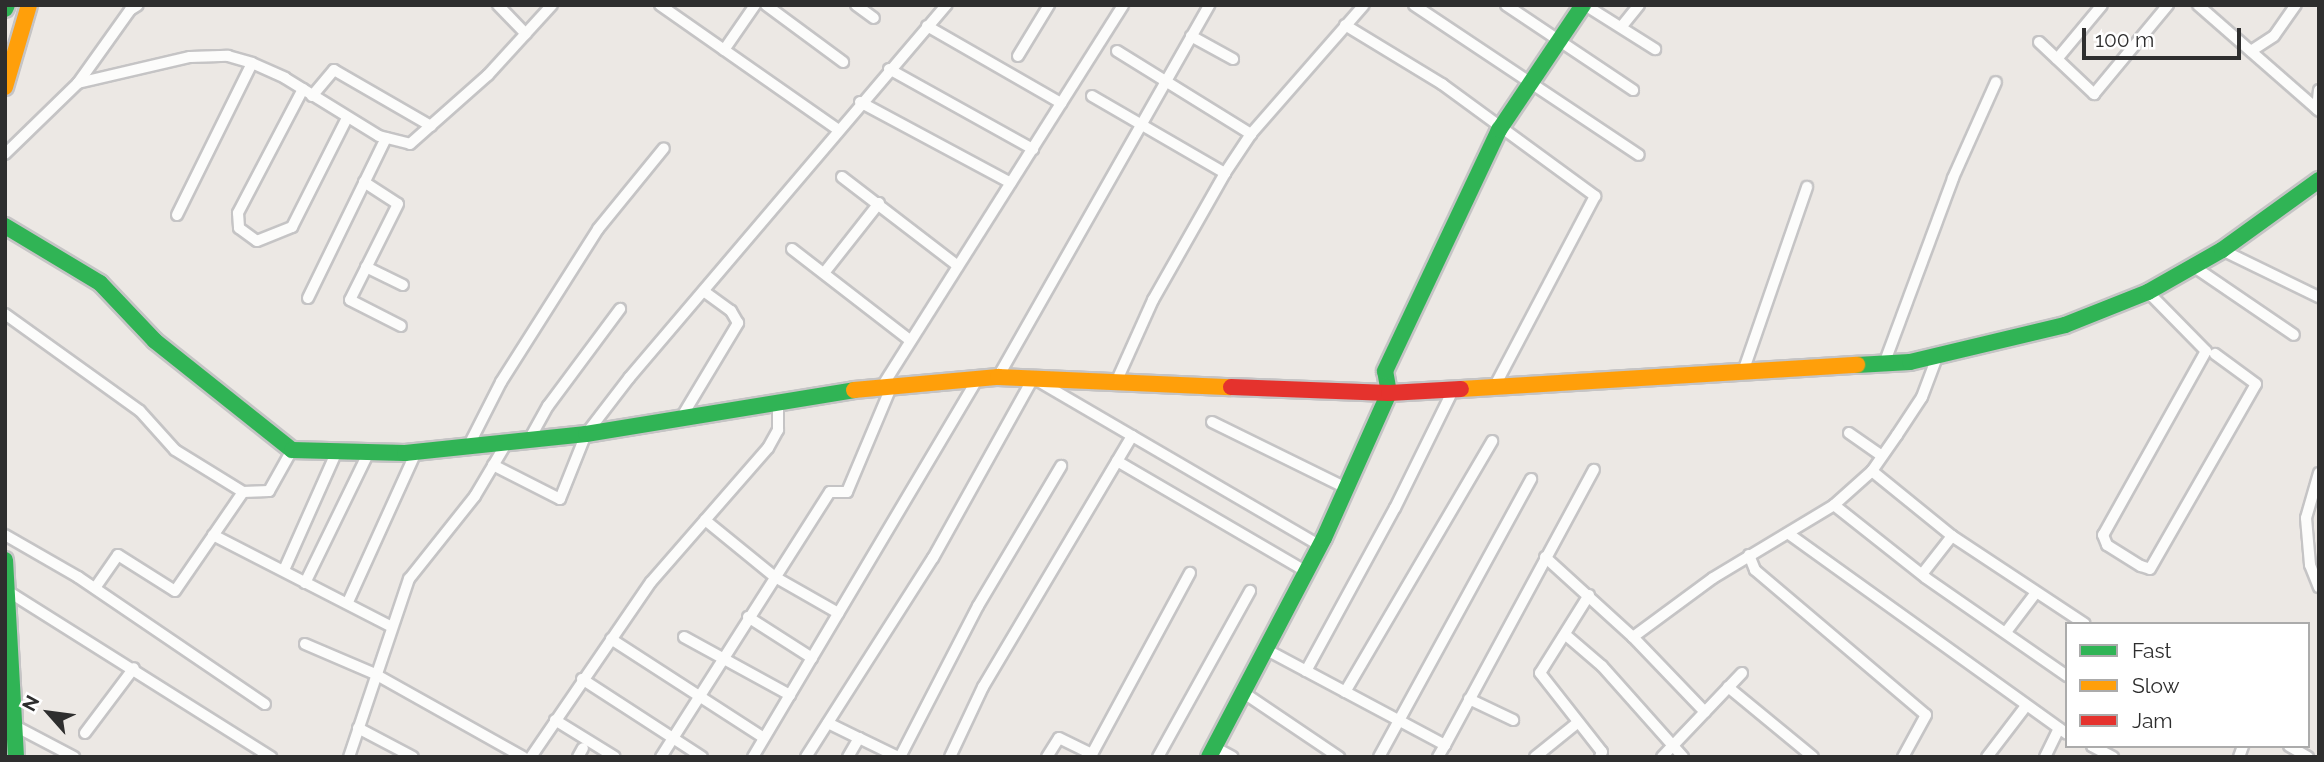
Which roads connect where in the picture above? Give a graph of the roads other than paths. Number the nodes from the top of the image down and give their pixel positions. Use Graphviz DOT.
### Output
graph roads {
  1 [pos="29,5"];
  2 [pos="138,5"];
  3 [pos="498,5"];
  4 [pos="552,5"];
  5 [pos="660,5"];
  6 [pos="755,5"];
  7 [pos="766,5"];
  8 [pos="856,5"];
  9 [pos="946,5"];
  10 [pos="1049,5"];
  11 [pos="1123,5"];
  12 [pos="1209,5"];
  13 [pos="1364,5"];
  14 [pos="1414,5"];
  15 [pos="1506,5"];
  16 [pos="1584,5"];
  17 [pos="1639,5"];
  18 [pos="2102,5"];
  19 [pos="2198,5"];
  20 [pos="2296,5"];
  21 [pos="2167,6"];
  22 [pos="874,18"];
  23 [pos="1345,25"];
  24 [pos="927,26"];
  25 [pos="1622,26"];
  26 [pos="526,34"];
  27 [pos="1191,36"];
  28 [pos="1559,40"];
  29 [pos="2039,42"];
  30 [pos="1655,49"];
  31 [pos="724,50"];
  32 [pos="1117,51"];
  33 [pos="2251,51"];
  34 [pos="1018,55"];
  35 [pos="1233,59"];
  36 [pos="2057,59"];
  37 [pos="843,62"];
  38 [pos="252,64"];
  39 [pos="889,69"];
  40 [pos="1167,80"];
  41 [pos="1531,82"];
  42 [pos="1996,82"];
  43 [pos="78,83"];
  44 [pos="5,87"];
  45 [pos="1633,90"];
  46 [pos="2319,90"];
  47 [pos="308,93"];
  48 [pos="1092,96"];
  49 [pos="860,102"];
  50 [pos="1061,103"];
  51 [pos="2318,110"];
  52 [pos="347,118"];
  53 [pos="431,126"];
  54 [pos="1141,126"];
  55 [pos="837,129"];
  56 [pos="1499,130"];
  57 [pos="1251,134"];
  58 [pos="386,138"];
  59 [pos="664,148"];
  60 [pos="1032,149"];
  61 [pos="5,154"];
  62 [pos="1639,155"];
  63 [pos="1225,173"];
  64 [pos="842,177"];
  65 [pos="2319,180"];
  66 [pos="364,182"];
  67 [pos="1011,183"];
  68 [pos="1807,187"];
  69 [pos="879,203"];
  70 [pos="177,215"];
  71 [pos="5,226"];
  72 [pos="792,248"];
  73 [pos="2222,250"];
  74 [pos="958,266"];
  75 [pos="2193,266"];
  76 [pos="366,267"];
  77 [pos="824,273"];
  78 [pos="402,285"];
  79 [pos="703,291"];
  80 [pos="2148,292"];
  81 [pos="2319,297"];
  82 [pos="308,298"];
  83 [pos="620,309"];
  84 [pos="5,314"];
  85 [pos="401,326"];
  86 [pos="2294,335"];
  87 [pos="911,341"];
  88 [pos="2215,354"];
  89 [pos="1937,357"];
  90 [pos="1884,364"];
  91 [pos="1743,372"];
  92 [pos="998,377"];
  93 [pos="1033,378"];
  94 [pos="976,379"];
  95 [pos="1117,380"];
  96 [pos="888,385"];
  97 [pos="1495,386"];
  98 [pos="1454,388"];
  99 [pos="1389,393"];
  100 [pos="778,402"];
  101 [pos="681,418"];
  102 [pos="1212,422"];
  103 [pos="1849,433"];
  104 [pos="586,434"];
  105 [pos="1132,436"];
  106 [pos="529,440"];
  107 [pos="1492,441"];
  108 [pos="507,442"];
  109 [pos="468,446"];
  110 [pos="292,450"];
  111 [pos="337,451"];
  112 [pos="369,452"];
  113 [pos="416,452"];
  114 [pos="1882,456"];
  115 [pos="1117,461"];
  116 [pos="493,466"];
  117 [pos="1061,466"];
  118 [pos="1594,470"];
  119 [pos="1872,471"];
  120 [pos="2319,473"];
  121 [pos="1531,479"];
  122 [pos="1346,488"];
  123 [pos="243,492"];
  124 [pos="2316,499"];
  125 [pos="1834,505"];
  126 [pos="705,520"];
  127 [pos="1789,534"];
  128 [pos="5,535"];
  129 [pos="213,535"];
  130 [pos="1952,536"];
  131 [pos="1320,546"];
  132 [pos="1749,555"];
  133 [pos="1545,557"];
  134 [pos="5,560"];
  135 [pos="284,570"];
  136 [pos="1307,572"];
  137 [pos="1190,573"];
  138 [pos="1923,573"];
  139 [pos="775,577"];
  140 [pos="305,583"];
  141 [pos="2319,587"];
  142 [pos="95,589"];
  143 [pos="1250,591"];
  144 [pos="9,592"];
  145 [pos="2035,594"];
  146 [pos="1589,595"];
  147 [pos="348,602"];
  148 [pos="838,613"];
  149 [pos="748,617"];
  150 [pos="2082,622"];
  151 [pos="392,627"];
  152 [pos="2006,632"];
  153 [pos="1567,636"];
  154 [pos="684,637"];
  155 [pos="1633,637"];
  156 [pos="611,639"];
  157 [pos="305,644"];
  158 [pos="1267,649"];
  159 [pos="722,657"];
  160 [pos="812,658"];
  161 [pos="134,668"];
  162 [pos="1306,671"];
  163 [pos="1742,673"];
  164 [pos="376,674"];
  165 [pos="2065,675"];
  166 [pos="582,679"];
  167 [pos="1728,687"];
  168 [pos="1345,692"];
  169 [pos="1244,693"];
  170 [pos="790,695"];
  171 [pos="697,698"];
  172 [pos="1469,699"];
  173 [pos="265,704"];
  174 [pos="2026,706"];
  175 [pos="1705,712"];
  176 [pos="1396,719"];
  177 [pos="555,720"];
  178 [pos="1513,720"];
  179 [pos="828,723"];
  180 [pos="1577,723"];
  181 [pos="15,726"];
  182 [pos="358,728"];
  183 [pos="2063,731"];
  184 [pos="85,733"];
  185 [pos="764,738"];
  186 [pos="859,738"];
  187 [pos="671,740"];
  188 [pos="1445,745"];
  189 [pos="1672,746"];
  190 [pos="2292,748"];
  191 [pos="1211,752"];
  192 [pos="954,755"];
  193 [pos="16,757"];
  194 [pos="74,757"];
  195 [pos="271,757"];
  196 [pos="349,757"];
  197 [pos="413,757"];
  198 [pos="523,757"];
  199 [pos="531,757"];
  200 [pos="615,757"];
  201 [pos="661,757"];
  202 [pos="702,757"];
  203 [pos="753,757"];
  204 [pos="806,757"];
  205 [pos="848,757"];
  206 [pos="899,757"];
  207 [pos="1047,757"];
  208 [pos="1158,757"];
  209 [pos="1233,757"];
  210 [pos="1339,757"];
  211 [pos="1379,757"];
  212 [pos="1438,757"];
  213 [pos="1535,757"];
  214 [pos="1600,757"];
  215 [pos="1662,757"];
  216 [pos="1683,757"];
  217 [pos="1813,757"];
  218 [pos="1903,757"];
  219 [pos="1987,757"];
  220 [pos="2045,757"];
  221 [pos="2308,757"];
  1 -- 44 [label="street"];
  2 -- 43 [label="street"];
  3 -- 26 [label="street"];
  4 -- 26 [label="street"];
  5 -- 31 [label="street"];
  6 -- 31 [label="street"];
  7 -- 37 [label="street"];
  8 -- 22 [label="street"];
  9 -- 24 [label="street"];
  10 -- 34 [label="street"];
  11 -- 50 [label="street"];
  12 -- 27 [label="street"];
  13 -- 23 [label="street"];
  14 -- 41 [label="street"];
  15 -- 28 [label="street"];
  16 -- 25 [label="street"];
  16 -- 28 [label="street"];
  17 -- 25 [label="street"];
  18 -- 36 [label="street"];
  19 -- 33 [label="street"];
  20 -- 33 [label="street"];
  21 -- 36 [label="street"];
  23 -- 56 [label="street"];
  23 -- 57 [label="street"];
  24 -- 39 [label="street"];
  24 -- 50 [label="street"];
  25 -- 30 [label="street"];
  26 -- 53 [label="street"];
  27 -- 35 [label="street"];
  27 -- 40 [label="street"];
  28 -- 41 [label="street"];
  28 -- 45 [label="street"];
  29 -- 36 [label="street"];
  31 -- 55 [label="street"];
  32 -- 40 [label="street"];
  33 -- 51 [label="street"];
  38 -- 43 [label="street"];
  38 -- 47 [label="street"];
  38 -- 70 [label="street"];
  39 -- 49 [label="street"];
  39 -- 60 [label="street"];
  40 -- 54 [label="street"];
  40 -- 57 [label="street"];
  41 -- 56 [label="street"];
  41 -- 62 [label="street"];
  42 -- 90 [label="street"];
  43 -- 61 [label="street"];
  46 -- 51 [label="street"];
  47 -- 52 [label="street"];
  47 -- 52 [label="street"];
  47 -- 53 [label="street"];
  48 -- 54 [label="street"];
  49 -- 55 [label="street"];
  49 -- 67 [label="street"];
  50 -- 60 [label="street"];
  52 -- 58 [label="street"];
  53 -- 58 [label="street"];
  54 -- 63 [label="street"];
  54 -- 92 [label="street"];
  55 -- 79 [label="street"];
  56 -- 97 [label="street"];
  56 -- 99 [label="street"];
  57 -- 63 [label="street"];
  58 -- 66 [label="street"];
  59 -- 109 [label="street"];
  60 -- 67 [label="street"];
  63 -- 95 [label="street"];
  64 -- 69 [label="street"];
  65 -- 73 [label="street"];
  66 -- 76 [label="street"];
  66 -- 82 [label="street"];
  67 -- 74 [label="street"];
  68 -- 91 [label="street"];
  69 -- 74 [label="street"];
  69 -- 77 [label="street"];
  71 -- 110 [label="street"];
  72 -- 77 [label="street"];
  73 -- 75 [label="street"];
  73 -- 81 [label="street"];
  74 -- 87 [label="street"];
  75 -- 80 [label="street"];
  75 -- 86 [label="street"];
  76 -- 78 [label="street"];
  76 -- 85 [label="street"];
  77 -- 87 [label="street"];
  79 -- 101 [label="street"];
  79 -- 104 [label="street"];
  80 -- 88 [label="street"];
  80 -- 89 [label="street"];
  83 -- 106 [label="street"];
  84 -- 123 [label="street"];
  87 -- 96 [label="street"];
  89 -- 90 [label="street"];
  89 -- 114 [label="street"];
  90 -- 91 [label="street"];
  91 -- 97 [label="street"];
  92 -- 93 [label="street"];
  92 -- 94 [label="street"];
  93 -- 95 [label="street"];
  93 -- 105 [label="street"];
  93 -- 179 [label="street"];
  94 -- 96 [label="street"];
  94 -- 148 [label="street"];
  95 -- 99 [label="street"];
  96 -- 100 [label="street"];
  96 -- 139 [label="street"];
  97 -- 98 [label="street"];
  98 -- 99 [label="street"];
  98 -- 162 [label="street"];
  99 -- 122 [label="street"];
  100 -- 101 [label="street"];
  100 -- 126 [label="street"];
  101 -- 104 [label="street"];
  102 -- 122 [label="street"];
  103 -- 114 [label="street"];
  104 -- 106 [label="street"];
  104 -- 116 [label="street"];
  105 -- 115 [label="street"];
  105 -- 131 [label="street"];
  106 -- 108 [label="street"];
  107 -- 168 [label="street"];
  108 -- 109 [label="street"];
  108 -- 116 [label="street"];
  109 -- 113 [label="street"];
  110 -- 111 [label="street"];
  110 -- 123 [label="street"];
  111 -- 112 [label="street"];
  111 -- 135 [label="street"];
  112 -- 113 [label="street"];
  112 -- 140 [label="street"];
  113 -- 147 [label="street"];
  114 -- 119 [label="street"];
  115 -- 136 [label="street"];
  115 -- 192 [label="street"];
  116 -- 151 [label="street"];
  117 -- 206 [label="street"];
  118 -- 133 [label="street"];
  119 -- 125 [label="street"];
  119 -- 130 [label="street"];
  120 -- 124 [label="street"];
  121 -- 176 [label="street"];
  122 -- 131 [label="street"];
  123 -- 129 [label="street"];
  124 -- 141 [label="street"];
  125 -- 127 [label="street"];
  125 -- 138 [label="street"];
  126 -- 139 [label="street"];
  126 -- 156 [label="street"];
  127 -- 132 [label="street"];
  127 -- 174 [label="street"];
  128 -- 142 [label="street"];
  129 -- 135 [label="street"];
  129 -- 142 [label="street"];
  130 -- 138 [label="street"];
  130 -- 145 [label="street"];
  131 -- 136 [label="street"];
  132 -- 155 [label="street"];
  132 -- 218 [label="street"];
  133 -- 146 [label="street"];
  133 -- 172 [label="street"];
  134 -- 144 [label="street"];
  135 -- 140 [label="street"];
  136 -- 158 [label="street"];
  137 -- 207 [label="street"];
  138 -- 152 [label="street"];
  139 -- 148 [label="street"];
  139 -- 149 [label="street"];
  140 -- 147 [label="street"];
  142 -- 173 [label="street"];
  143 -- 208 [label="street"];
  144 -- 161 [label="street"];
  144 -- 181 [label="street"];
  145 -- 150 [label="street"];
  145 -- 152 [label="street"];
  146 -- 153 [label="street"];
  146 -- 155 [label="street"];
  147 -- 151 [label="street"];
  148 -- 160 [label="street"];
  149 -- 159 [label="street"];
  149 -- 160 [label="street"];
  151 -- 164 [label="street"];
  152 -- 165 [label="street"];
  153 -- 180 [label="street"];
  153 -- 189 [label="street"];
  154 -- 159 [label="street"];
  155 -- 175 [label="street"];
  156 -- 166 [label="street"];
  156 -- 171 [label="street"];
  157 -- 164 [label="street"];
  158 -- 162 [label="street"];
  158 -- 169 [label="street"];
  159 -- 170 [label="street"];
  159 -- 171 [label="street"];
  160 -- 170 [label="street"];
  161 -- 184 [label="street"];
  161 -- 195 [label="street"];
  162 -- 168 [label="street"];
  163 -- 167 [label="street"];
  164 -- 182 [label="street"];
  164 -- 198 [label="street"];
  166 -- 177 [label="street"];
  166 -- 187 [label="street"];
  167 -- 175 [label="street"];
  167 -- 217 [label="street"];
  168 -- 176 [label="street"];
  169 -- 191 [label="street"];
  169 -- 210 [label="street"];
  170 -- 185 [label="street"];
  171 -- 185 [label="street"];
  171 -- 187 [label="street"];
  172 -- 178 [label="street"];
  172 -- 188 [label="street"];
  174 -- 183 [label="street"];
  174 -- 219 [label="street"];
  175 -- 189 [label="street"];
  176 -- 188 [label="street"];
  176 -- 211 [label="street"];
  177 -- 199 [label="street"];
  177 -- 200 [label="street"];
  179 -- 186 [label="street"];
  179 -- 204 [label="street"];
  180 -- 213 [label="street"];
  180 -- 214 [label="street"];
  181 -- 193 [label="street"];
  181 -- 194 [label="street"];
  182 -- 196 [label="street"];
  182 -- 197 [label="street"];
  183 -- 220 [label="street"];
  185 -- 203 [label="street"];
  186 -- 205 [label="street"];
  186 -- 206 [label="street"];
  187 -- 201 [label="street"];
  187 -- 202 [label="street"];
  188 -- 212 [label="street"];
  189 -- 215 [label="street"];
  189 -- 216 [label="street"];
  190 -- 221 [label="street"];
  191 -- 209 [label="street"];
}
